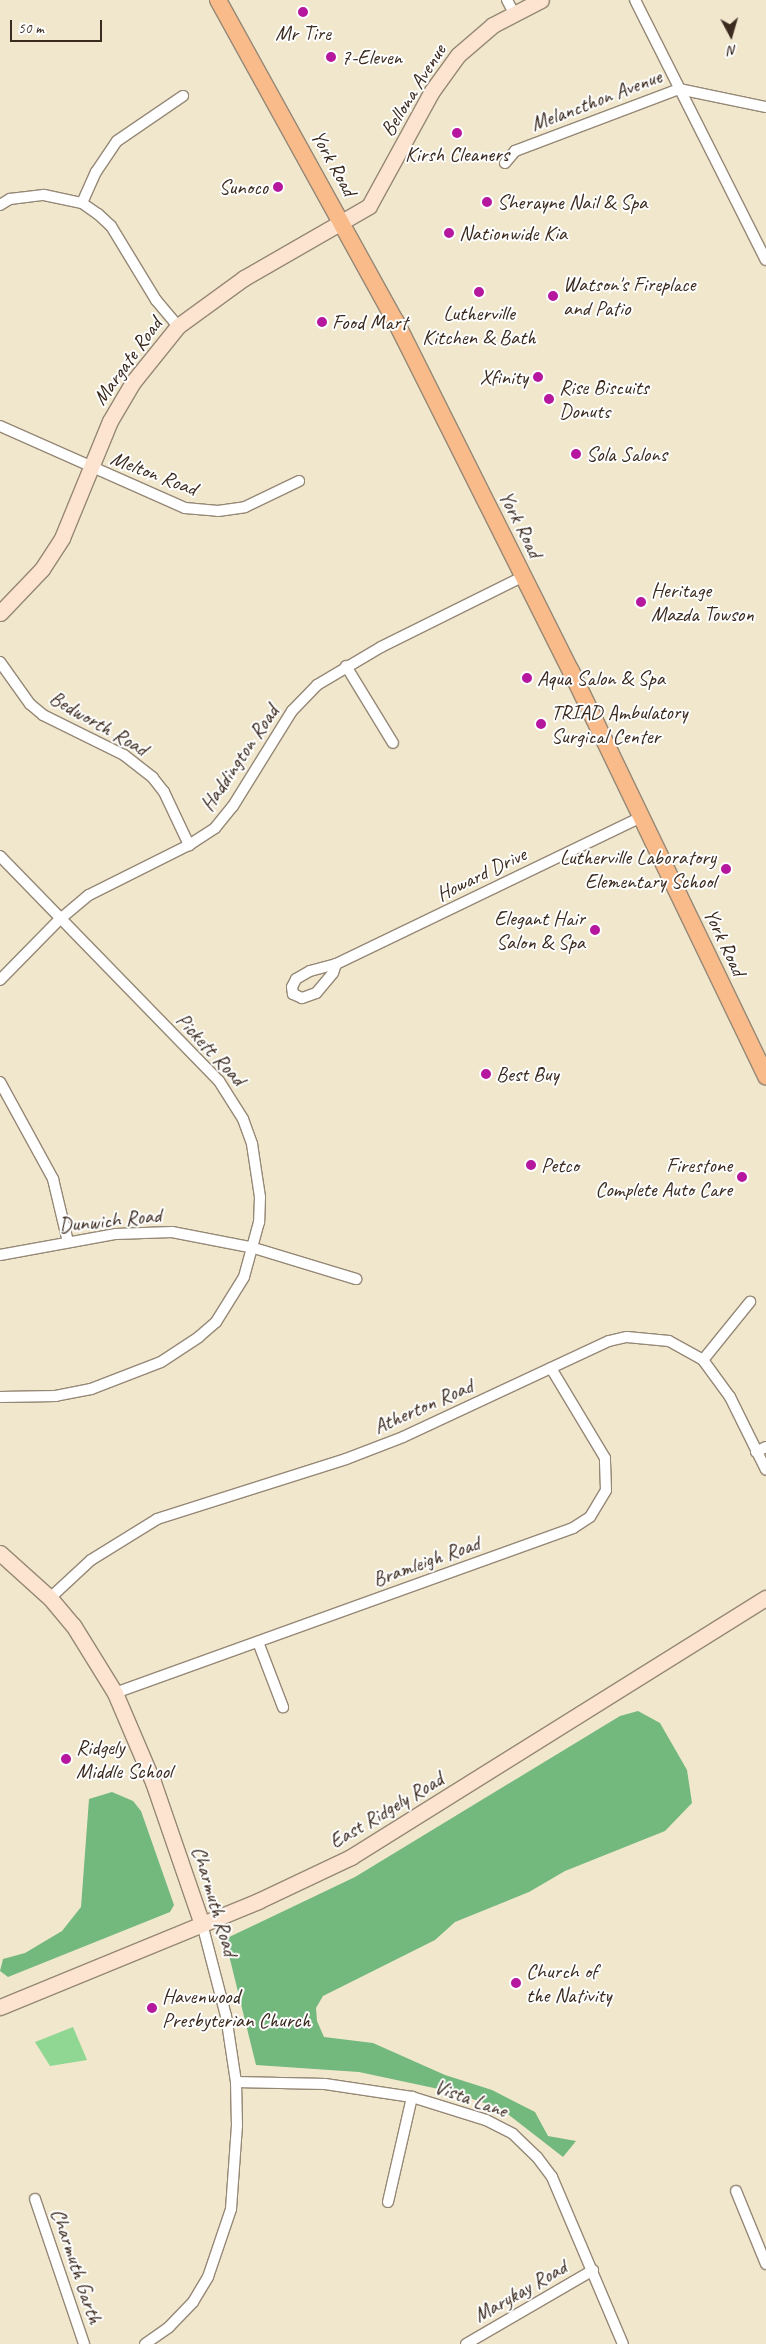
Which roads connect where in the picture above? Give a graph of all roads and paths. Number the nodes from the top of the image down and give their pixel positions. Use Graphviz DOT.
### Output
graph roads {
  1 [pos="218,0"];
  2 [pos="541,0"];
  3 [pos="635,0"];
  4 [pos="511,6"];
  5 [pos="679,89"];
  6 [pos="183,96"];
  7 [pos="766,107"];
  8 [pos="505,163"];
  9 [pos="82,203"];
  10 [pos="0,204"];
  11 [pos="342,222"];
  12 [pos="766,260"];
  13 [pos="178,326"];
  14 [pos="0,426"];
  15 [pos="91,468"];
  16 [pos="299,481"];
  17 [pos="524,576"];
  18 [pos="0,613"];
  19 [pos="0,662"];
  20 [pos="346,666"];
  21 [pos="393,743"];
  22 [pos="642,817"];
  23 [pos="189,845"];
  24 [pos="0,856"];
  25 [pos="59,920"];
  26 [pos="336,964"];
  27 [pos="0,980"];
  28 [pos="766,1077"];
  29 [pos="0,1082"];
  30 [pos="68,1242"];
  31 [pos="254,1248"];
  32 [pos="0,1255"];
  33 [pos="356,1279"];
  34 [pos="750,1302"];
  35 [pos="703,1360"];
  36 [pos="551,1368"];
  37 [pos="0,1397"];
  38 [pos="761,1449"];
  39 [pos="766,1470"];
  40 [pos="0,1553"];
  41 [pos="50,1598"];
  42 [pos="766,1598"];
  43 [pos="258,1642"];
  44 [pos="114,1694"];
  45 [pos="282,1708"];
  46 [pos="202,1924"];
  47 [pos="0,2007"];
  48 [pos="236,2082"];
  49 [pos="412,2097"];
  50 [pos="736,2191"];
  51 [pos="35,2199"];
  52 [pos="388,2202"];
  53 [pos="766,2264"];
  54 [pos="593,2270"];
  55 [pos="84,2344"];
  56 [pos="145,2344"];
  57 [pos="466,2344"];
  58 [pos="623,2344"];
  1 -- 11 [label="main road, York Road"];
  2 -- 4 [label="street, Bellona Avenue"];
  3 -- 5 [label="street"];
  4 -- 11 [label="street, Bellona Avenue"];
  5 -- 7 [label="street, Melancthon Avenue"];
  5 -- 8 [label="street, Melancthon Avenue"];
  5 -- 12 [label="street"];
  6 -- 9 [label="street"];
  9 -- 10 [label="street"];
  9 -- 13 [label="street"];
  11 -- 13 [label="street, Margate Road"];
  11 -- 17 [label="main road, York Road"];
  13 -- 15 [label="street, Margate Road"];
  14 -- 15 [label="street, Melton Road"];
  15 -- 16 [label="street, Melton Road"];
  15 -- 18 [label="street, Margate Road"];
  17 -- 20 [label="street, Haddington Road"];
  17 -- 22 [label="main road, York Road"];
  19 -- 23 [label="street, Bedworth Road"];
  20 -- 21 [label="street"];
  20 -- 23 [label="street, Haddington Road"];
  22 -- 26 [label="street, Howard Drive"];
  22 -- 28 [label="main road, York Road"];
  23 -- 25 [label="street, Haddington Road"];
  24 -- 25 [label="street, Pickett Road"];
  25 -- 27 [label="street, Haddington Road"];
  25 -- 31 [label="street, Pickett Road"];
  29 -- 30 [label="street"];
  30 -- 31 [label="street, Dunwich Road"];
  30 -- 32 [label="street, Dunwich Road"];
  31 -- 33 [label="street, Dunwich Road"];
  31 -- 37 [label="street, Pickett Road"];
  34 -- 35 [label="street"];
  35 -- 36 [label="street, Atherton Road"];
  35 -- 38 [label="street, Atherton Road"];
  36 -- 41 [label="street, Atherton Road"];
  36 -- 43 [label="street, Bramleigh Road"];
  38 -- 39 [label="street, Atherton Road"];
  40 -- 41 [label="street, Charmuth Road"];
  41 -- 44 [label="street, Charmuth Road"];
  42 -- 46 [label="street, East Ridgely Road"];
  43 -- 44 [label="street, Bramleigh Road"];
  43 -- 45 [label="street"];
  44 -- 46 [label="street, Charmuth Road"];
  46 -- 47 [label="street, East Ridgely Road"];
  46 -- 48 [label="street, Charmuth Road"];
  48 -- 49 [label="street, Vista Lane"];
  48 -- 56 [label="street, Charmuth Road"];
  49 -- 52 [label="street"];
  49 -- 54 [label="street, Vista Lane"];
  50 -- 53 [label="street"];
  51 -- 55 [label="street, Charmuth Garth"];
  54 -- 57 [label="street, Marykay Road"];
  54 -- 58 [label="street, Vista Lane"];
}
